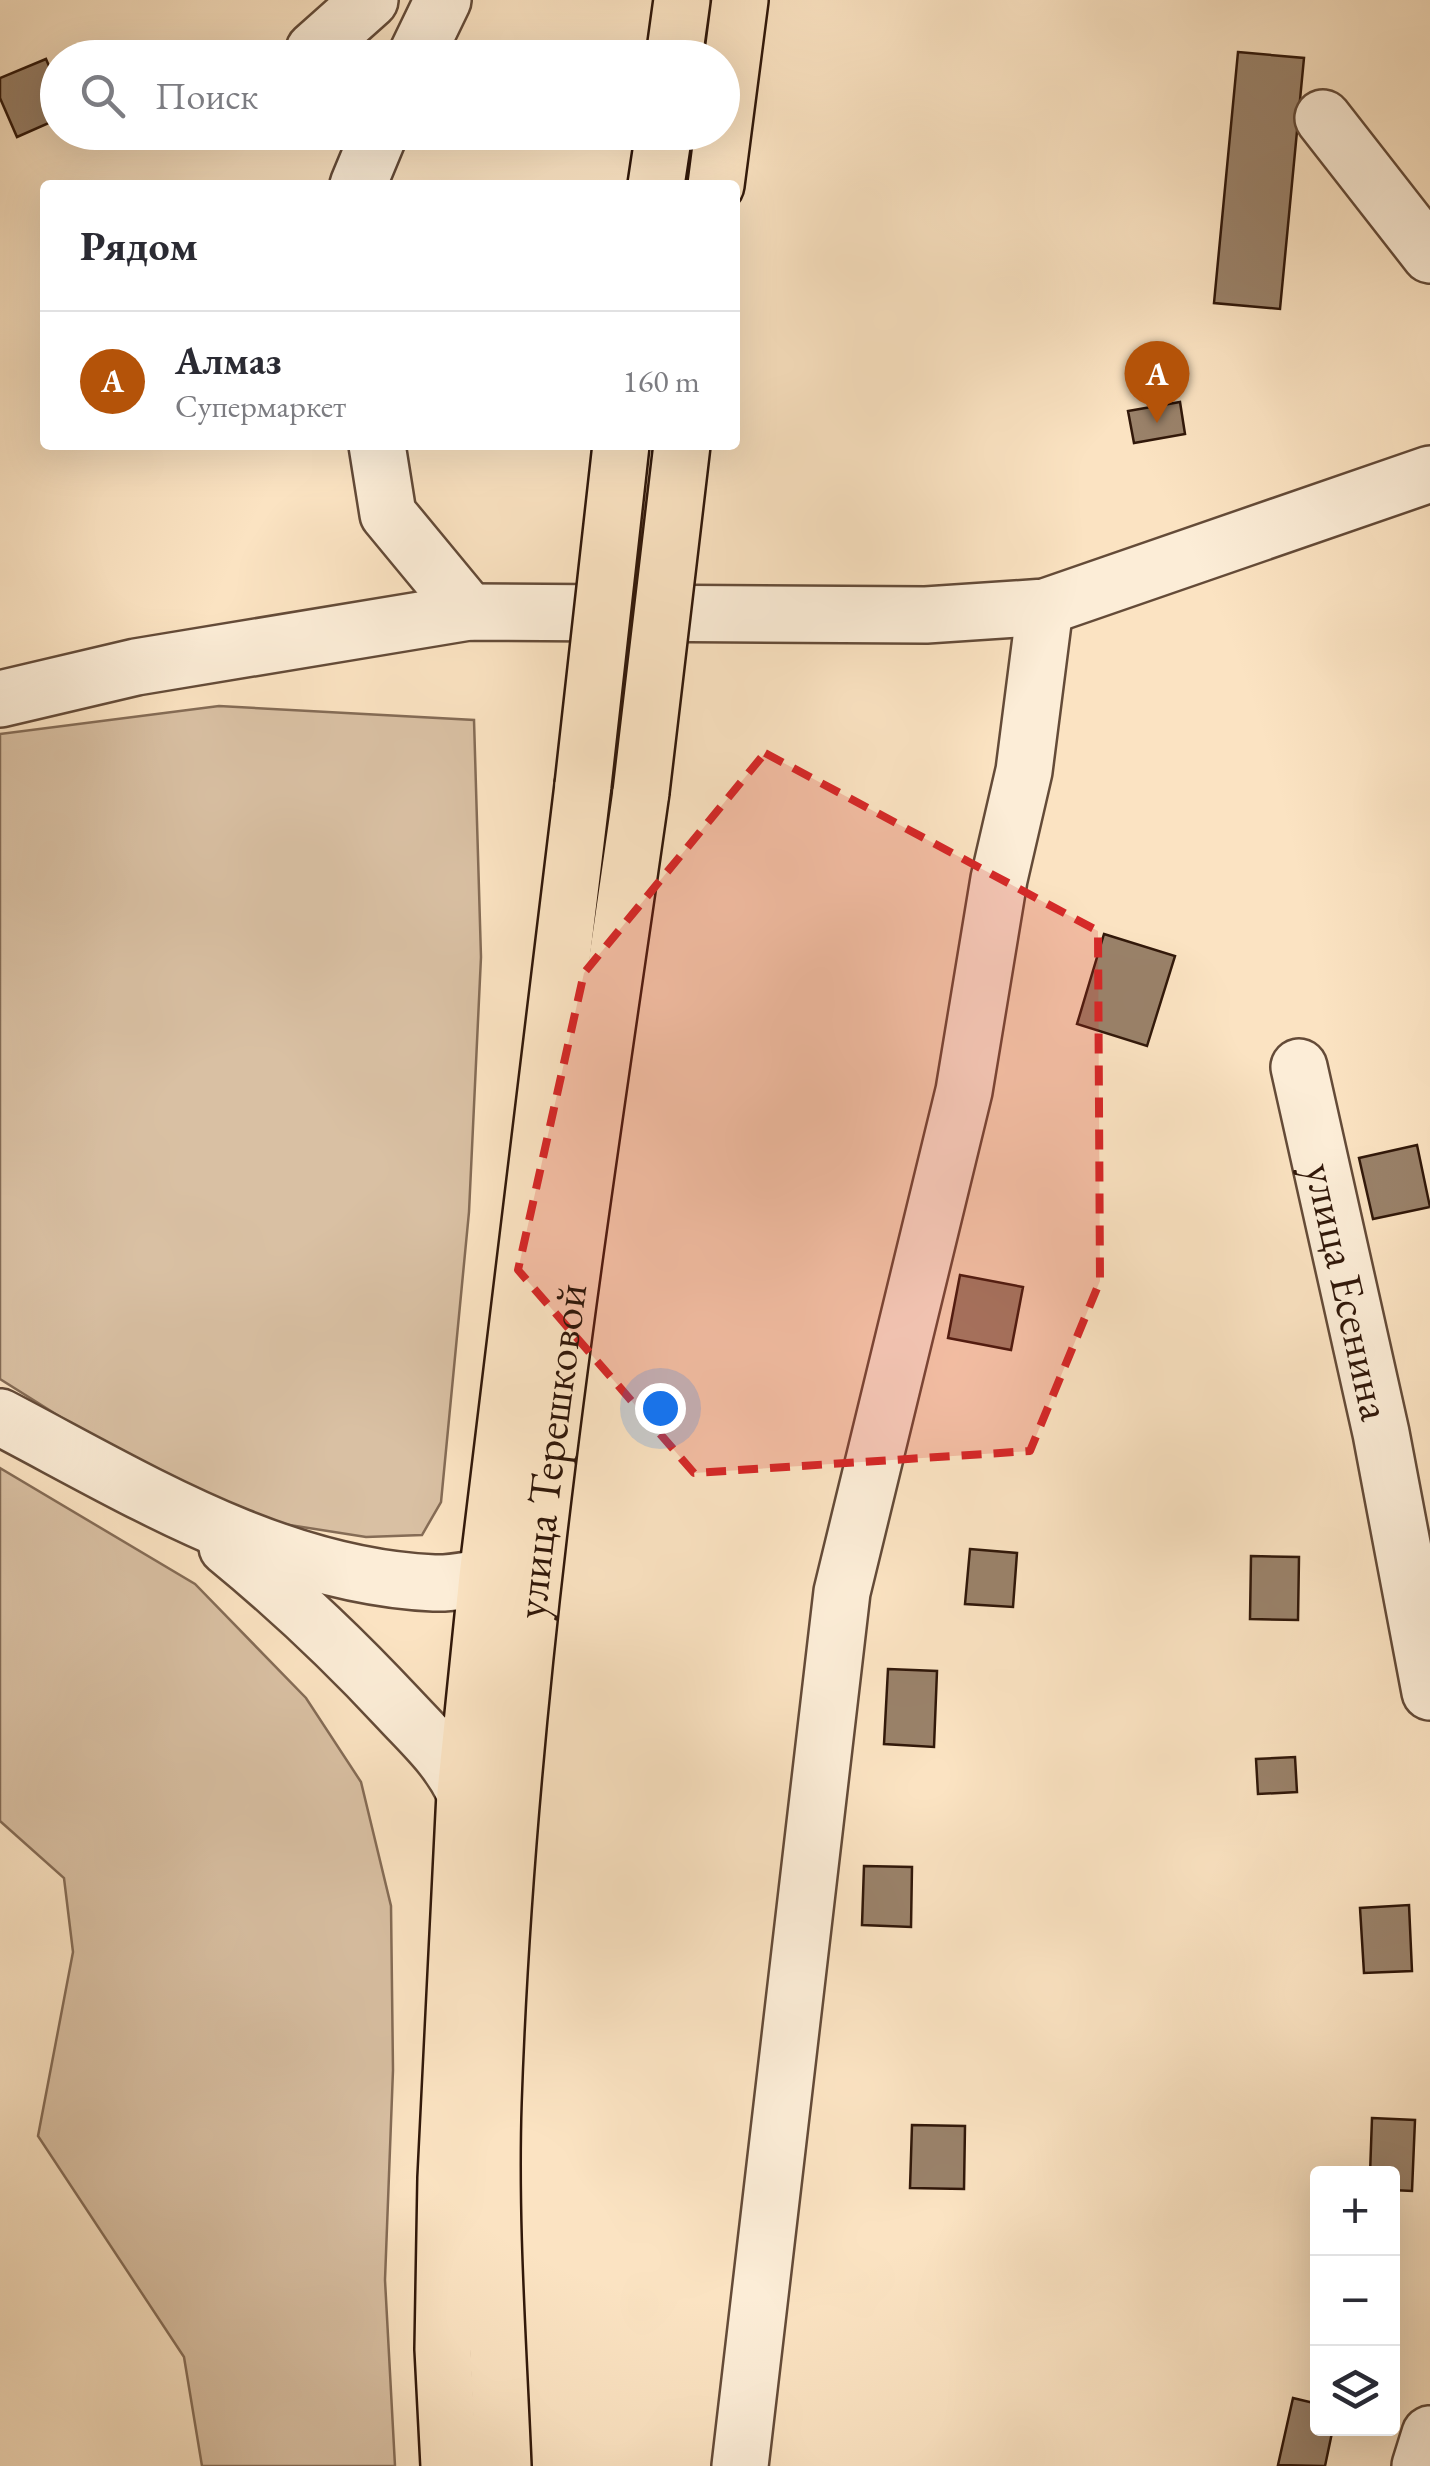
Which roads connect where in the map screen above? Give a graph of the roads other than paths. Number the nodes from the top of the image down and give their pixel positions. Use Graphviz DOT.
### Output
graph roads {
  1 [pos="370,0"];
  2 [pos="443,0"];
  3 [pos="682,0"];
  4 [pos="740,0"];
  5 [pos="325,40"];
  6 [pos="424,40"];
  7 [pos="676,40"];
  8 [pos="735,40"];
  9 [pos="1323,118"];
  10 [pos="373,150"];
  11 [pos="661,150"];
  12 [pos="721,150"];
  13 [pos="360,180"];
  14 [pos="657,180"];
  15 [pos="717,180"];
  16 [pos="1430,255"];
  17 [pos="378,450"];
  18 [pos="620,450"];
  19 [pos="681,450"];
  20 [pos="1430,474"];
  21 [pos="1045,607"];
  22 [pos="469,612"];
  23 [pos="0,699"];
  24 [pos="1299,1068"];
  25 [pos="0,1417"];
  26 [pos="186,1514"];
  27 [pos="488,1577"];
  28 [pos="1430,1692"];
  29 [pos="465,1793"];
  30 [pos="1430,2434"];
  31 [pos="747,2456"];
  32 [pos="449,2466"];
  33 [pos="503,2466"];
  34 [pos="1420,2466"];
  1 -- 5 [label="street"];
  2 -- 6 [label="street"];
  3 -- 7 [label="main road"];
  4 -- 8 [label="main road"];
  9 -- 16 [label="street"];
  10 -- 13 [label="street"];
  11 -- 14 [label="main road"];
  12 -- 15 [label="main road"];
  17 -- 22 [label="street"];
  18 -- 27 [label="main road, улица Терешковой, bridge"];
  19 -- 33 [label="main road, улица Терешковой, bridge"];
  20 -- 21 [label="street"];
  21 -- 22 [label="street"];
  21 -- 31 [label="street"];
  22 -- 23 [label="street"];
  24 -- 28 [label="street, улица Есенина"];
  25 -- 26 [label="street"];
  26 -- 27 [label="street"];
  26 -- 29 [label="street"];
  27 -- 29 [label="main road, улица Терешковой"];
  29 -- 32 [label="main road, улица Терешковой"];
  30 -- 34 [label="street"];
}
